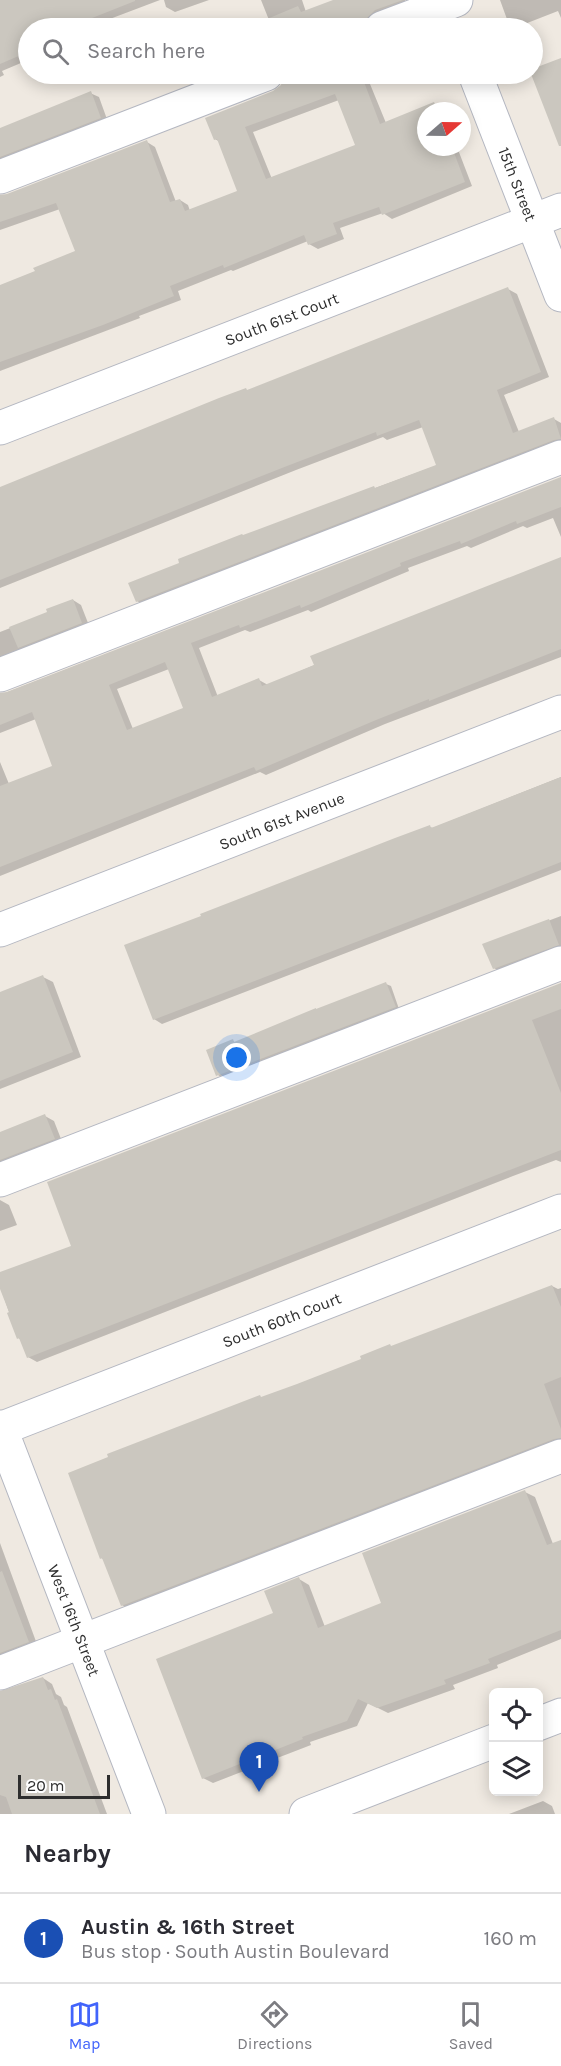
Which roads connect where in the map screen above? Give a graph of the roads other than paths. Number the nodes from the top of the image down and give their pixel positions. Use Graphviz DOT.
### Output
graph roads {
  1 [pos="452,8"];
  2 [pos="417,18"];
  3 [pos="240,84"];
  4 [pos="481,84"];
  5 [pos="0,177"];
  6 [pos="547,216"];
  7 [pos="561,295"];
  8 [pos="0,428"];
  9 [pos="561,457"];
  10 [pos="0,675"];
  11 [pos="561,712"];
  12 [pos="0,930"];
  13 [pos="561,963"];
  14 [pos="0,1180"];
  15 [pos="561,1211"];
  16 [pos="0,1428"];
  17 [pos="561,1456"];
  18 [pos="82,1641"];
  19 [pos="0,1673"];
  20 [pos="561,1715"];
  21 [pos="543,1722"];
  22 [pos="491,1742"];
  23 [pos="149,1814"];
  24 [pos="306,1814"];
  1 -- 2 [label="street"];
  3 -- 5 [label="street"];
  4 -- 6 [label="street, 15th Street"];
  6 -- 7 [label="street, 15th Street"];
  6 -- 8 [label="street, South 61st Court"];
  9 -- 10 [label="street"];
  11 -- 12 [label="street, South 61st Avenue"];
  13 -- 14 [label="street"];
  15 -- 16 [label="street, South 60th Court"];
  16 -- 18 [label="street, West 16th Street"];
  17 -- 18 [label="street"];
  18 -- 19 [label="street"];
  18 -- 23 [label="street, West 16th Street"];
  20 -- 21 [label="street"];
  22 -- 24 [label="street"];
}
